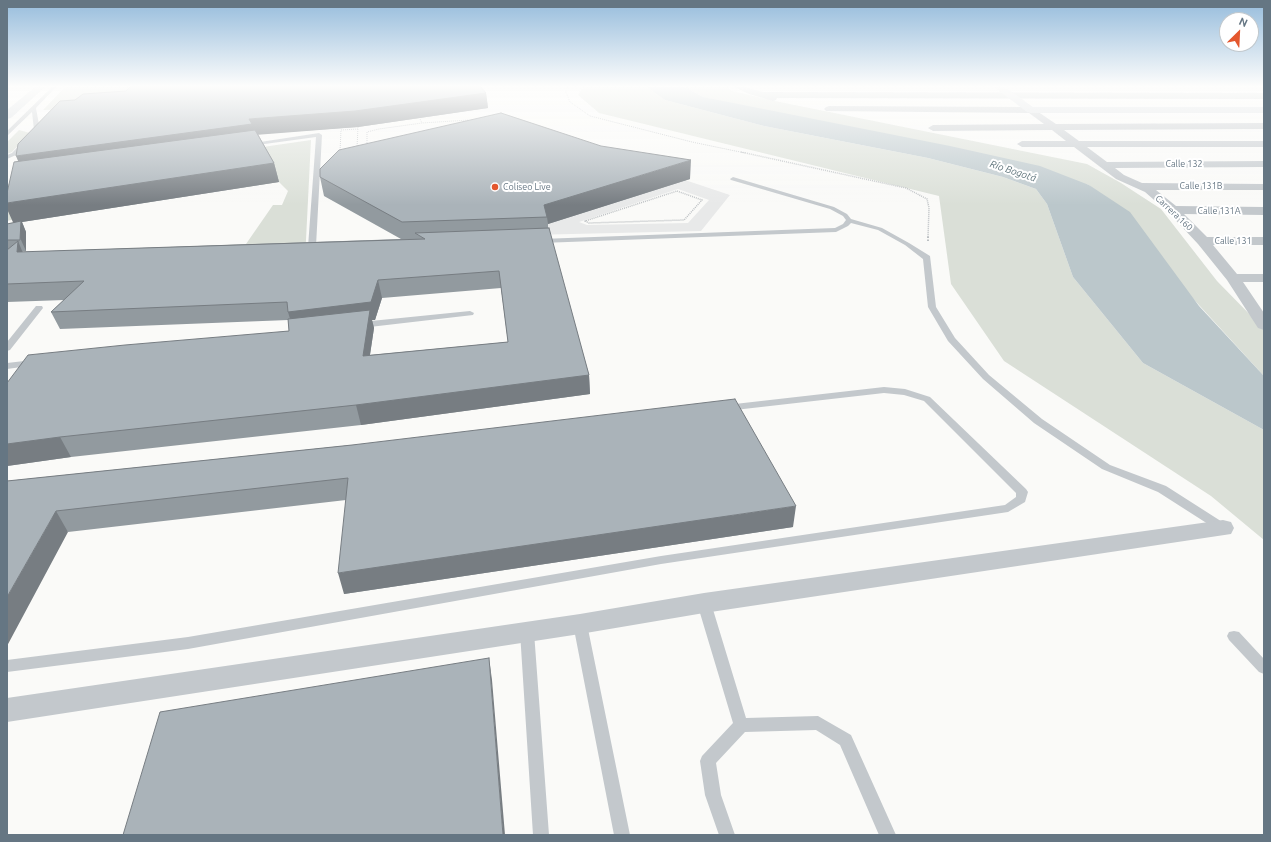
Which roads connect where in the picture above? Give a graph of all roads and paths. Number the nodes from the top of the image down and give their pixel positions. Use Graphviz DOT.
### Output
graph roads {
  1 [pos="15,126"];
  2 [pos="37,126"];
  3 [pos="402,126"];
  4 [pos="630,126"];
  5 [pos="1174,126"];
  6 [pos="1224,126"];
  7 [pos="1054,127"];
  8 [pos="933,128"];
  9 [pos="7,134"];
  10 [pos="1022,144"];
  11 [pos="1077,144"];
  12 [pos="367,145"];
  13 [pos="1262,145"];
  14 [pos="241,146"];
  15 [pos="357,150"];
  16 [pos="7,157"];
  17 [pos="340,158"];
  18 [pos="1264,164"];
  19 [pos="1104,165"];
  20 [pos="733,179"];
  21 [pos="1139,186"];
  22 [pos="1264,187"];
  23 [pos="1173,210"];
  24 [pos="1264,211"];
  25 [pos="584,220"];
  26 [pos="849,220"];
  27 [pos="1203,241"];
  28 [pos="1264,241"];
  29 [pos="534,242"];
  30 [pos="329,249"];
  31 [pos="927,258"];
  32 [pos="1233,278"];
  33 [pos="1264,278"];
  34 [pos="39,308"];
  35 [pos="470,313"];
  36 [pos="1262,321"];
  37 [pos="353,326"];
  38 [pos="7,348"];
  39 [pos="38,363"];
  40 [pos="7,366"];
  41 [pos="716,409"];
  42 [pos="1223,528"];
  43 [pos="704,603"];
  44 [pos="580,624"];
  45 [pos="527,632"];
  46 [pos="1234,636"];
  47 [pos="7,666"];
  48 [pos="1264,668"];
  49 [pos="7,710"];
  50 [pos="741,725"];
  51 [pos="541,835"];
  52 [pos="622,835"];
  53 [pos="727,835"];
  54 [pos="888,835"];
  1 -- 9 [label="lane"];
  2 -- 16 [label="lane"];
  3 -- 12 [label="path"];
  4 -- 31 [label="path"];
  5 -- 7 [label="street"];
  6 -- 13 [label="street"];
  7 -- 8 [label="street"];
  7 -- 11 [label="street, Carrera 160"];
  10 -- 11 [label="street"];
  11 -- 13 [label="street"];
  11 -- 19 [label="street, Carrera 160"];
  14 -- 30 [label="lane"];
  15 -- 17 [label="path"];
  18 -- 19 [label="street, Calle 132"];
  19 -- 21 [label="street, Carrera 160"];
  20 -- 26 [label="lane"];
  21 -- 22 [label="street, Calle 131B"];
  21 -- 23 [label="street, Carrera 160"];
  23 -- 24 [label="street, Calle 131A"];
  23 -- 27 [label="street, Carrera 160"];
  25 -- 25 [label="path"];
  26 -- 29 [label="lane"];
  26 -- 31 [label="lane"];
  27 -- 28 [label="street, Calle 131"];
  27 -- 32 [label="street, Carrera 160"];
  31 -- 42 [label="lane"];
  32 -- 33 [label="street"];
  32 -- 36 [label="street, Carrera 160"];
  34 -- 38 [label="lane"];
  35 -- 37 [label="lane"];
  39 -- 40 [label="lane"];
  41 -- 47 [label="lane"];
  42 -- 43 [label="street"];
  43 -- 44 [label="street"];
  43 -- 50 [label="lane"];
  44 -- 45 [label="street"];
  44 -- 52 [label="lane"];
  45 -- 49 [label="street"];
  45 -- 51 [label="lane"];
  46 -- 48 [label="lane"];
  50 -- 53 [label="lane"];
  50 -- 54 [label="lane"];
}
